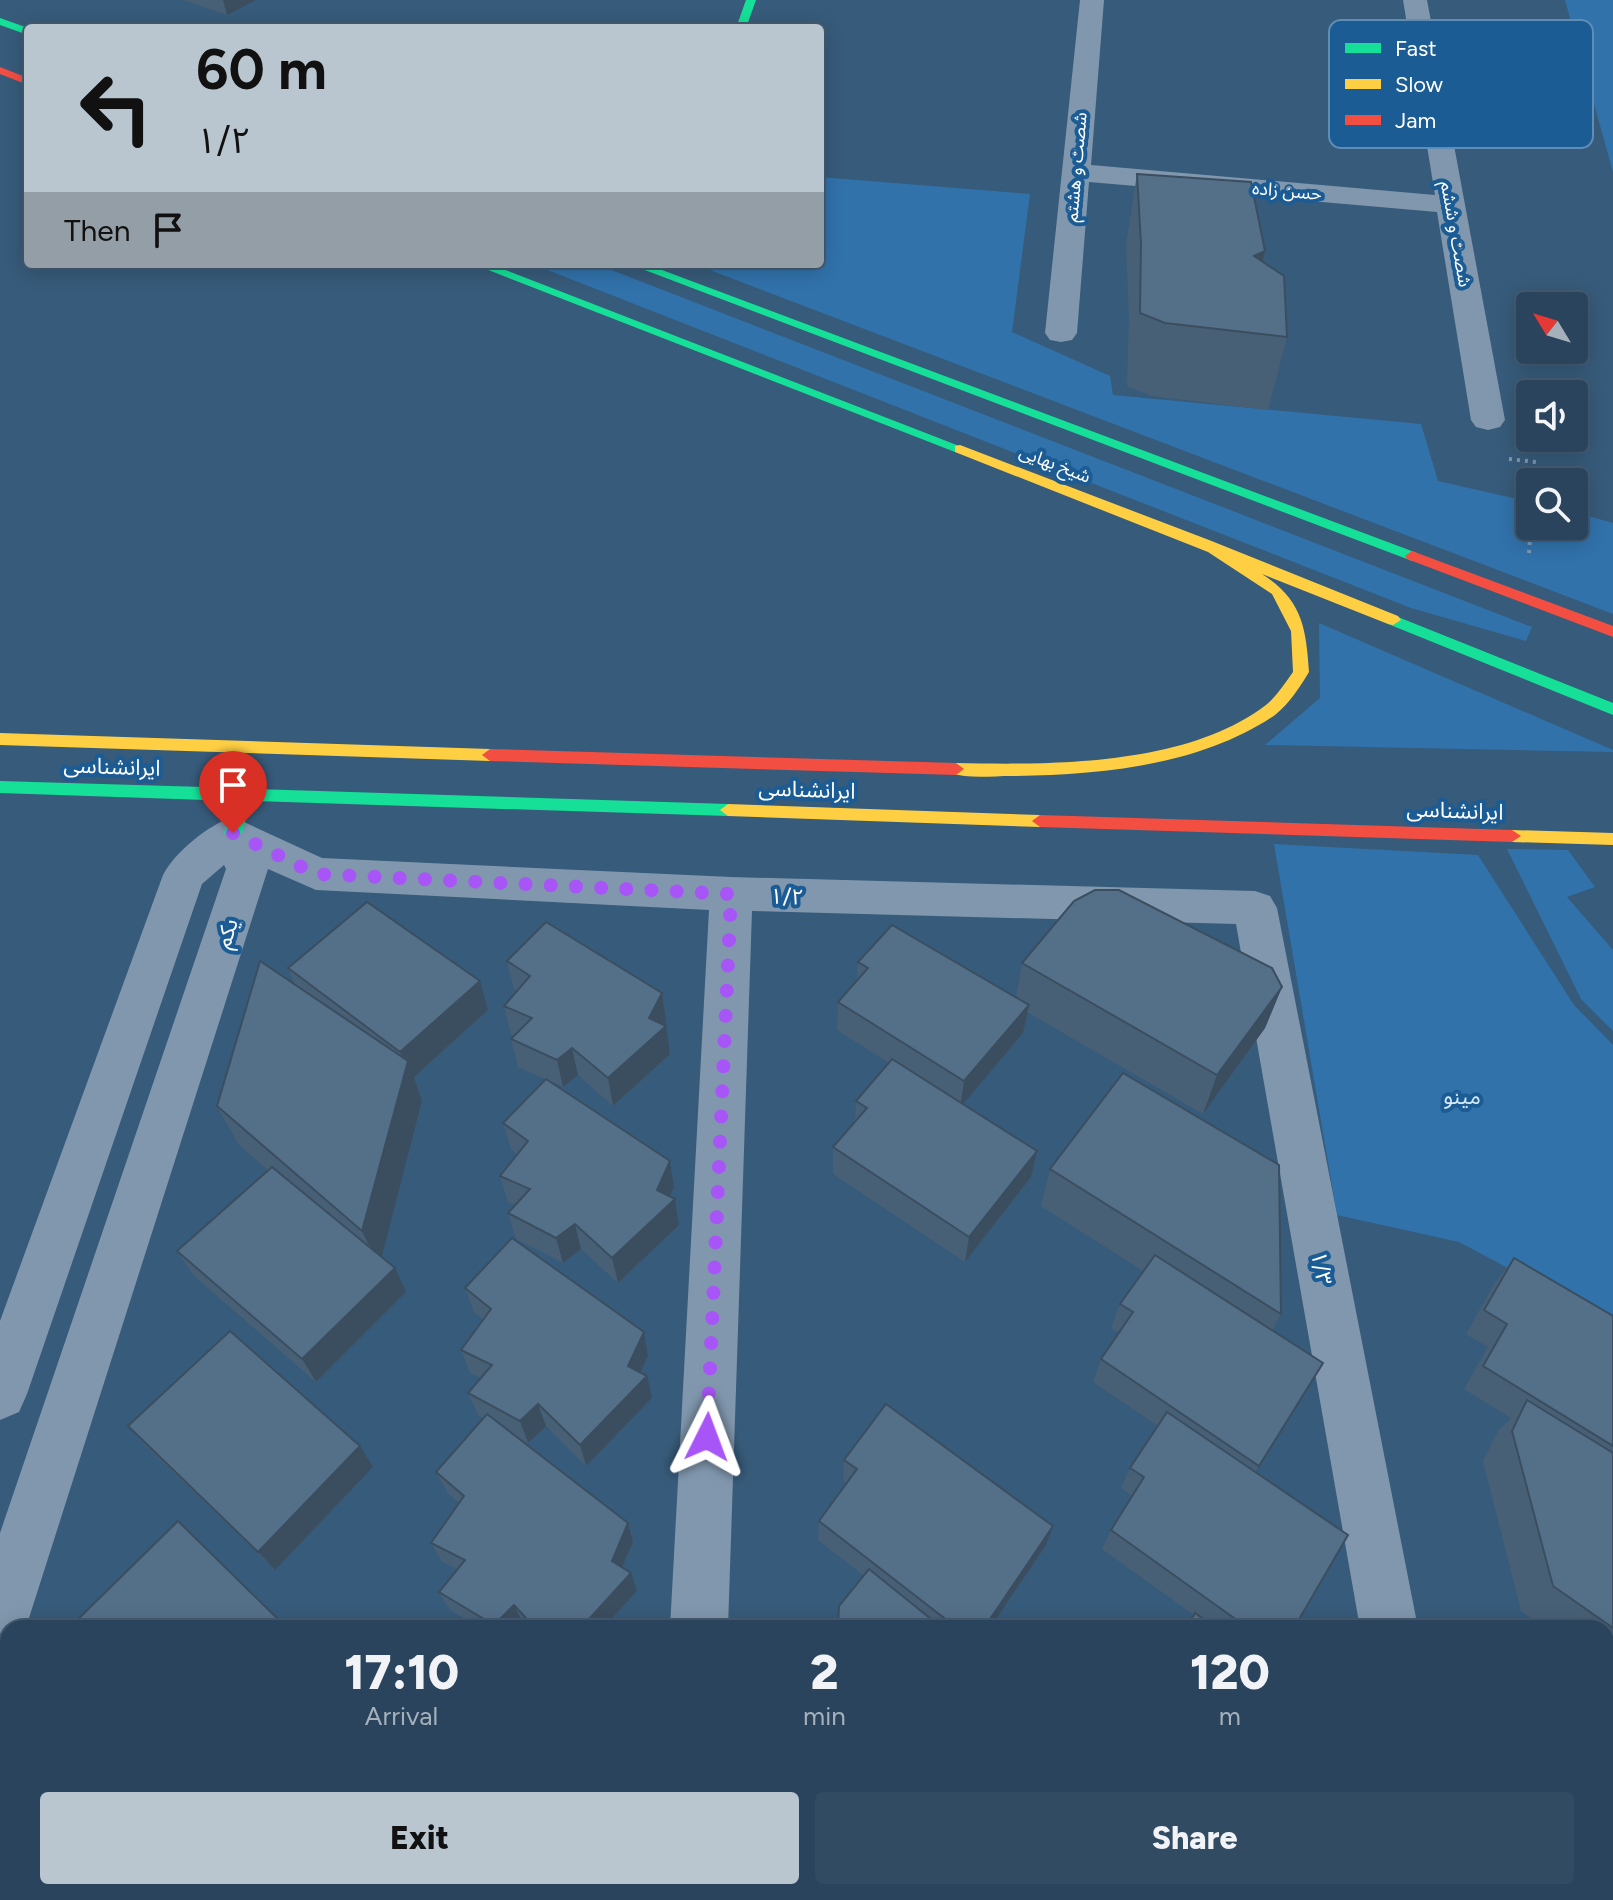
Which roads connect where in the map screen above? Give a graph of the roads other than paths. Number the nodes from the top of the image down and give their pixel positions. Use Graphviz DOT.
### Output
graph roads {
  1 [pos="751,0"];
  2 [pos="1092,0"];
  3 [pos="1415,0"];
  4 [pos="1419,20"];
  5 [pos="0,21"];
  6 [pos="742,24"];
  7 [pos="24,30"];
  8 [pos="0,70"];
  9 [pos="24,80"];
  10 [pos="1441,148"];
  11 [pos="1076,172"];
  12 [pos="1451,205"];
  13 [pos="489,268"];
  14 [pos="646,268"];
  15 [pos="1061,333"];
  16 [pos="1488,420"];
  17 [pos="1204,543"];
  18 [pos="1480,582"];
  19 [pos="1613,632"];
  20 [pos="1613,646"];
  21 [pos="1613,709"];
  22 [pos="0,739"];
  23 [pos="259,747"];
  24 [pos="0,787"];
  25 [pos="239,814"];
  26 [pos="1613,839"];
  27 [pos="731,894"];
  28 [pos="1255,908"];
  29 [pos="0,1394"];
  30 [pos="0,1618"];
  31 [pos="699,1620"];
  32 [pos="1388,1620"];
  1 -- 6 [label="main road"];
  2 -- 11 [label="street, شصت و هشتم"];
  3 -- 4 [label="street, شصت و ششم"];
  5 -- 7 [label="main road"];
  8 -- 9 [label="main road"];
  10 -- 12 [label="street, شصت و ششم"];
  11 -- 12 [label="street, حسن زاده"];
  11 -- 15 [label="street, شصت و هشتم"];
  12 -- 16 [label="street, شصت و ششم"];
  13 -- 17 [label="main road, شیخ بهایی"];
  14 -- 18 [label="main road, شیخ بهایی"];
  17 -- 21 [label="main road, شیخ بهایی"];
  17 -- 23 [label="main road, ایرانشناسی"];
  18 -- 19 [label="main road, شیخ بهایی"];
  18 -- 20 [label="main road"];
  22 -- 23 [label="main road, ایرانشناسی"];
  23 -- 25 [label="main road"];
  24 -- 25 [label="main road, ایرانشناسی"];
  25 -- 26 [label="main road, ایرانشناسی"];
  25 -- 27 [label="street, ۱/۲"];
  25 -- 29 [label="street"];
  25 -- 30 [label="street, یکم"];
  27 -- 28 [label="street, ۱/۲"];
  27 -- 31 [label="street"];
  28 -- 32 [label="street, ۱/۳"];
}
